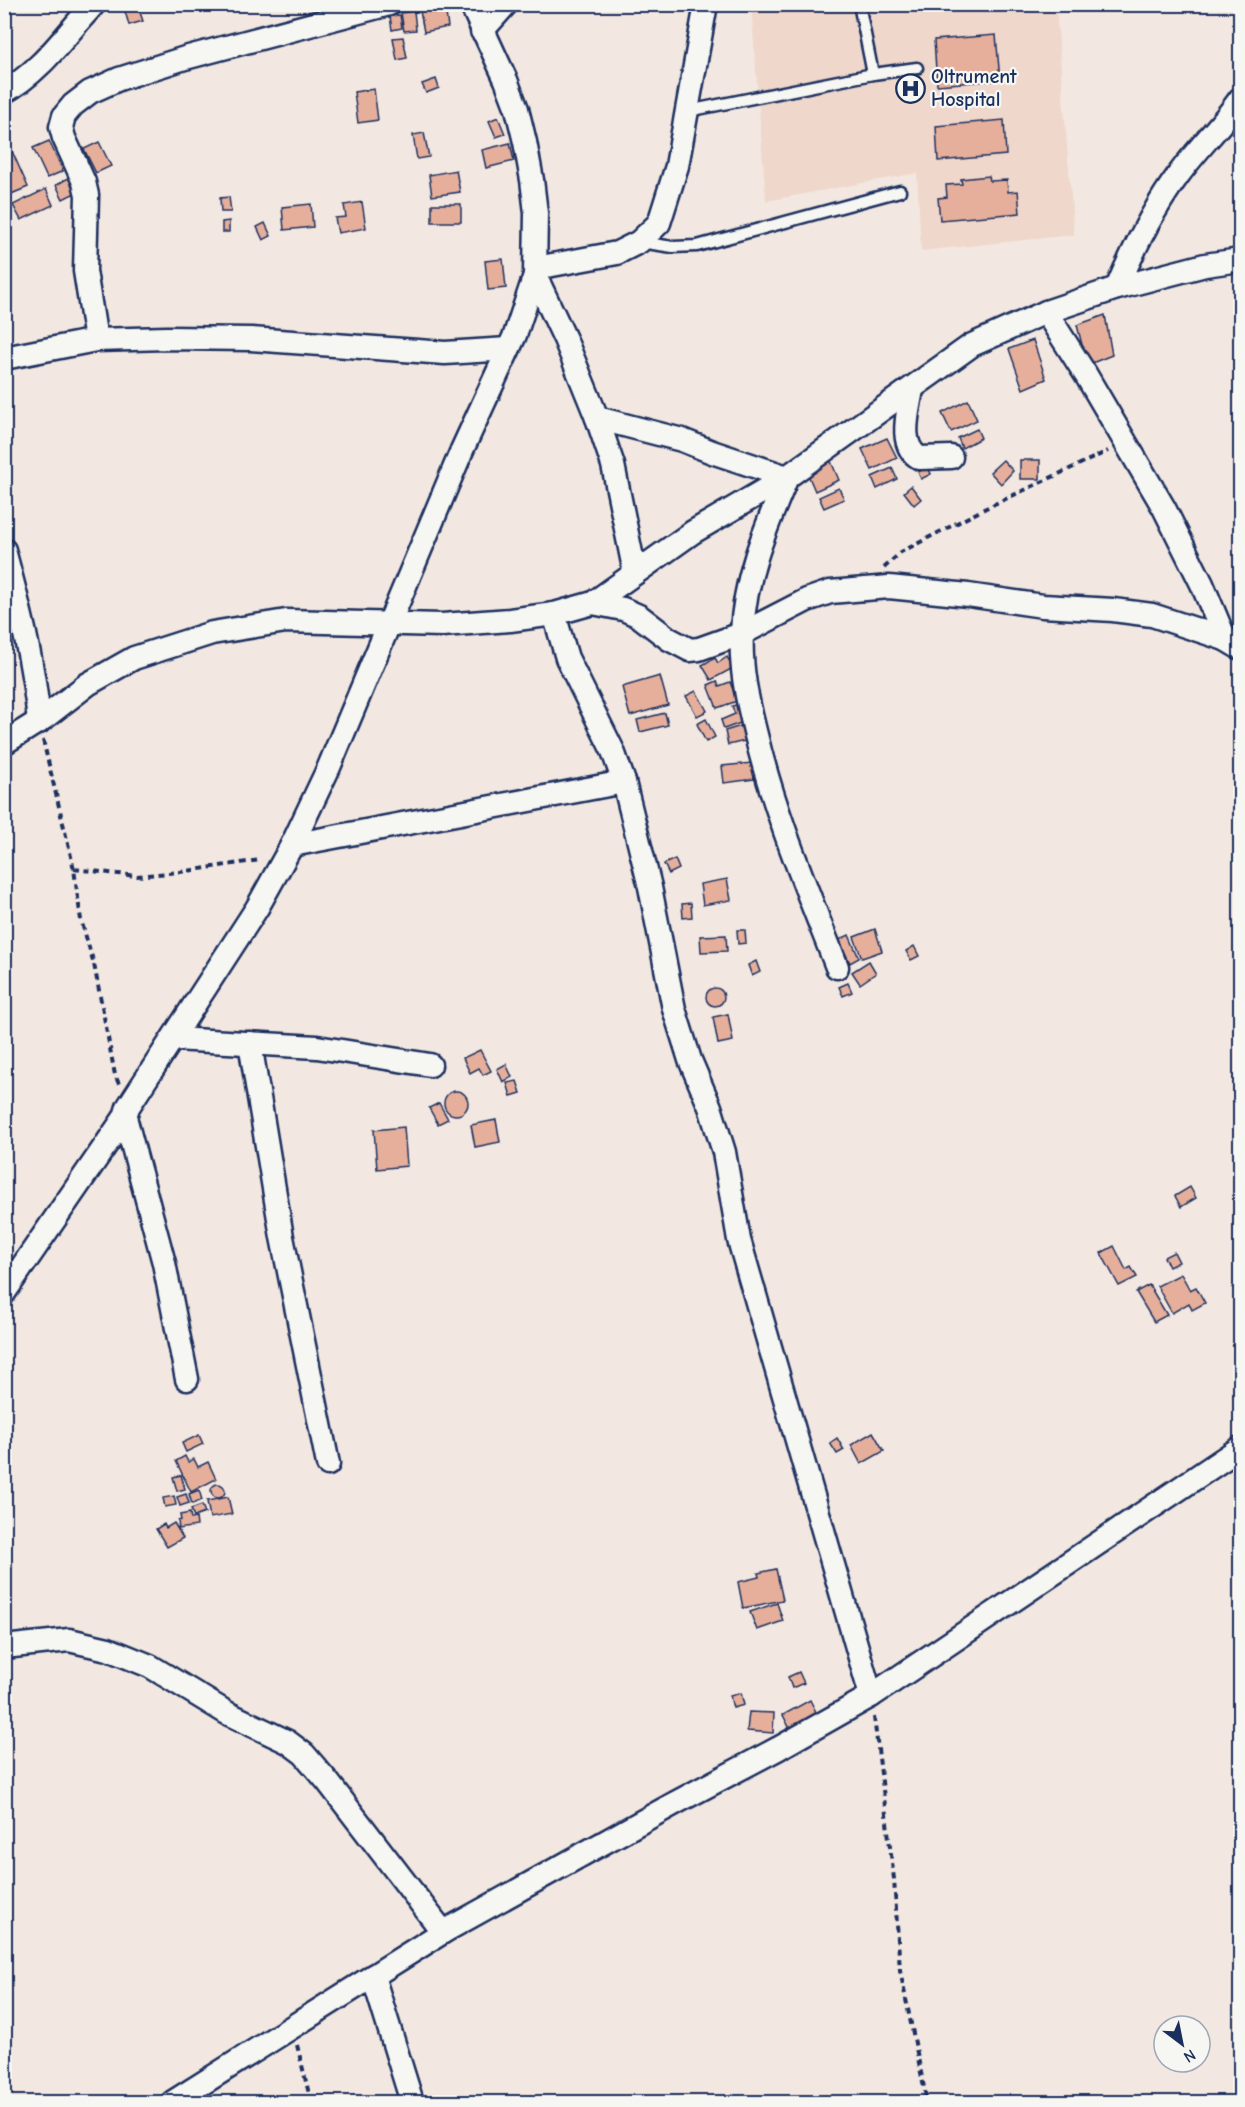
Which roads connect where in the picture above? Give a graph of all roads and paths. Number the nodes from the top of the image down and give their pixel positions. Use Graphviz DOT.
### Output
graph roads {
  1 [pos="94,4"];
  2 [pos="389,4"];
  3 [pos="471,4"];
  4 [pos="506,4"];
  5 [pos="706,4"];
  6 [pos="859,4"];
  7 [pos="482,31"];
  8 [pos="917,68"];
  9 [pos="873,74"];
  10 [pos="4,92"];
  11 [pos="1240,99"];
  12 [pos="688,111"];
  13 [pos="900,191"];
  14 [pos="639,242"];
  15 [pos="1240,260"];
  16 [pos="536,271"];
  17 [pos="1117,288"];
  18 [pos="1046,312"];
  19 [pos="96,339"];
  20 [pos="508,349"];
  21 [pos="4,358"];
  22 [pos="912,389"];
  23 [pos="597,418"];
  24 [pos="1125,444"];
  25 [pos="951,457"];
  26 [pos="787,477"];
  27 [pos="4,550"];
  28 [pos="635,573"];
  29 [pos="859,588"];
  30 [pos="593,603"];
  31 [pos="555,614"];
  32 [pos="390,623"];
  33 [pos="741,634"];
  34 [pos="1233,643"];
  35 [pos="39,722"];
  36 [pos="4,743"];
  37 [pos="624,782"];
  38 [pos="288,850"];
  39 [pos="74,869"];
  40 [pos="837,967"];
  41 [pos="174,1039"];
  42 [pos="250,1043"];
  43 [pos="430,1065"];
  44 [pos="126,1112"];
  45 [pos="4,1293"];
  46 [pos="187,1379"];
  47 [pos="1240,1448"];
  48 [pos="328,1464"];
  49 [pos="4,1647"];
  50 [pos="871,1696"];
  51 [pos="443,1932"];
  52 [pos="372,1976"];
  53 [pos="293,2026"];
  54 [pos="173,2103"];
  55 [pos="311,2103"];
  56 [pos="412,2103"];
  57 [pos="927,2103"];
  1 -- 10 [label="street"];
  2 -- 19 [label="street"];
  3 -- 7 [label="street"];
  4 -- 7 [label="street"];
  5 -- 12 [label="street"];
  6 -- 9 [label="lane"];
  7 -- 16 [label="street"];
  8 -- 9 [label="lane"];
  9 -- 12 [label="lane"];
  11 -- 17 [label="street"];
  12 -- 14 [label="street"];
  13 -- 14 [label="lane"];
  14 -- 16 [label="street"];
  15 -- 17 [label="street"];
  16 -- 20 [label="street"];
  16 -- 23 [label="street"];
  17 -- 18 [label="street"];
  18 -- 22 [label="street"];
  18 -- 24 [label="street"];
  19 -- 20 [label="street"];
  19 -- 21 [label="street"];
  20 -- 32 [label="street"];
  22 -- 25 [label="street"];
  22 -- 26 [label="street"];
  23 -- 26 [label="street"];
  23 -- 28 [label="street"];
  24 -- 29 [label="path"];
  24 -- 34 [label="street"];
  26 -- 28 [label="street"];
  26 -- 33 [label="street"];
  27 -- 35 [label="street"];
  28 -- 30 [label="street"];
  29 -- 33 [label="street"];
  29 -- 34 [label="street"];
  30 -- 31 [label="street"];
  30 -- 33 [label="street"];
  31 -- 32 [label="street"];
  31 -- 37 [label="street"];
  32 -- 35 [label="street"];
  32 -- 38 [label="street"];
  33 -- 40 [label="street"];
  35 -- 36 [label="street"];
  35 -- 39 [label="path"];
  37 -- 38 [label="street"];
  37 -- 50 [label="street"];
  38 -- 39 [label="path"];
  38 -- 41 [label="street"];
  39 -- 44 [label="path"];
  41 -- 42 [label="street"];
  41 -- 44 [label="street"];
  42 -- 43 [label="street"];
  42 -- 48 [label="street"];
  44 -- 45 [label="street"];
  44 -- 46 [label="street"];
  47 -- 50 [label="street"];
  49 -- 51 [label="street"];
  50 -- 51 [label="street"];
  50 -- 57 [label="path"];
  51 -- 52 [label="street"];
  52 -- 53 [label="street"];
  52 -- 56 [label="street"];
  53 -- 54 [label="street"];
  53 -- 55 [label="path"];
}
